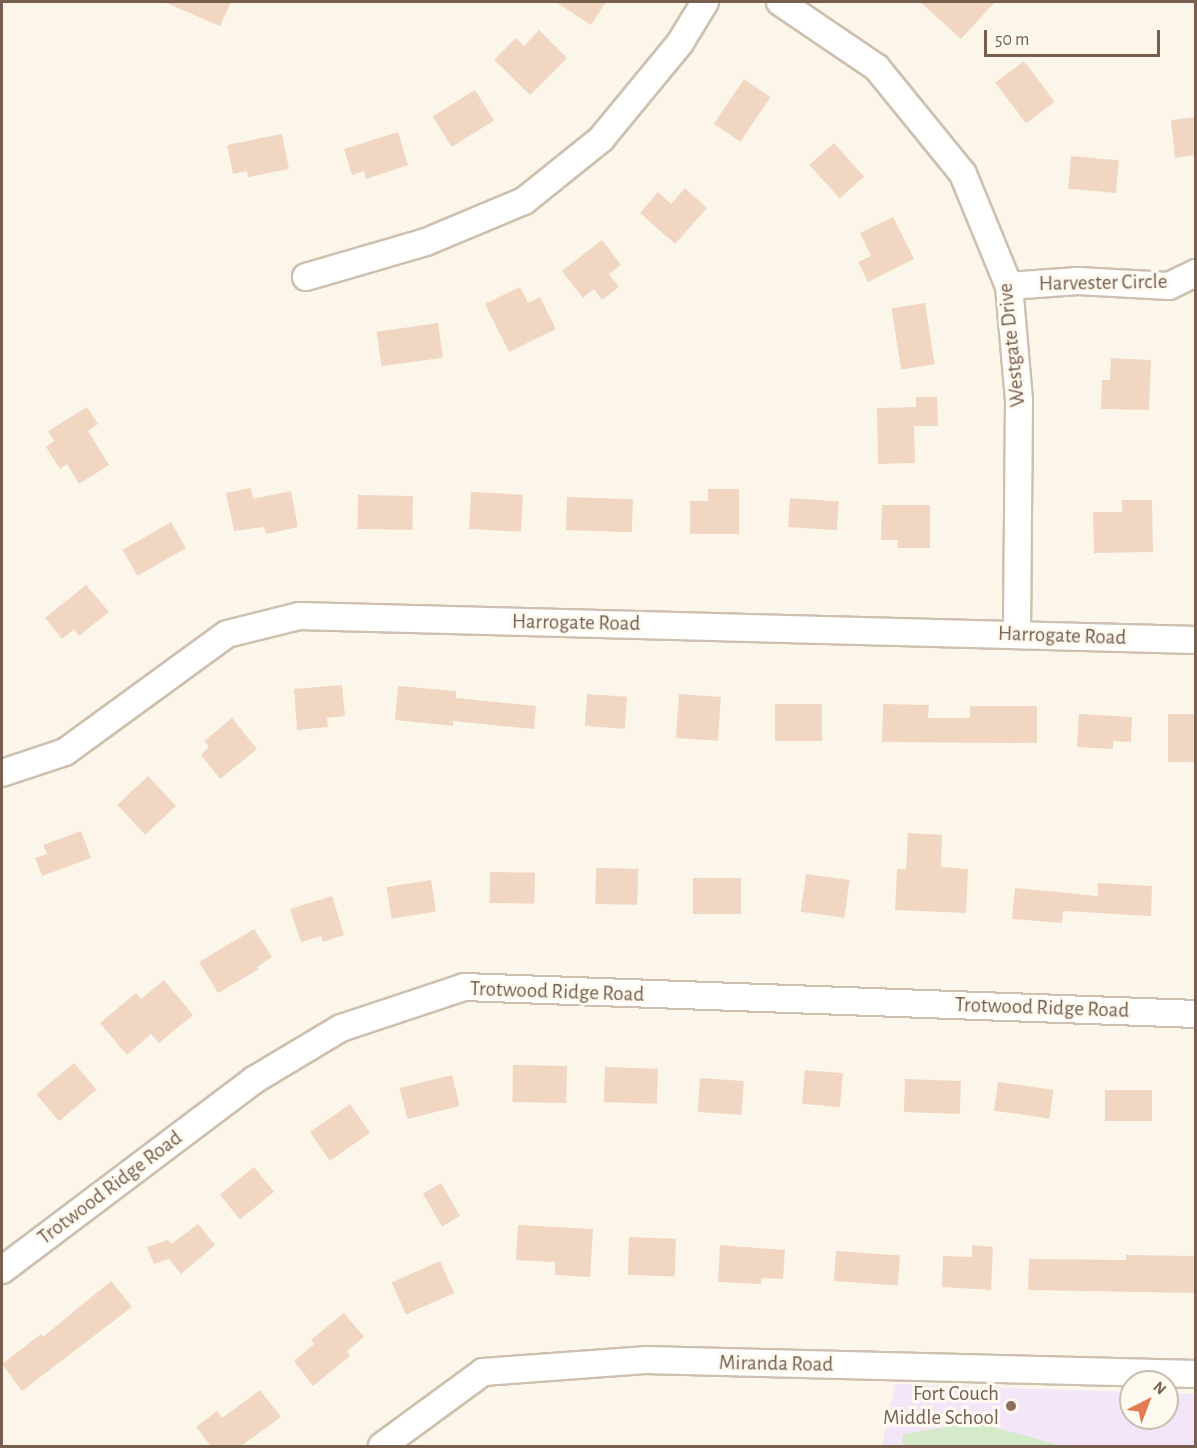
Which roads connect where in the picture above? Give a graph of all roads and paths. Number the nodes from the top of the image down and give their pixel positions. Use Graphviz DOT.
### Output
graph roads {
  1 [pos="705,2"];
  2 [pos="780,2"];
  3 [pos="1196,273"];
  4 [pos="306,277"];
  5 [pos="1009,286"];
  6 [pos="1017,634"];
  7 [pos="1196,640"];
  8 [pos="2,773"];
  9 [pos="1196,1014"];
  10 [pos="2,1270"];
  11 [pos="1196,1374"];
  12 [pos="382,1446"];
  1 -- 4 [label="street"];
  2 -- 5 [label="street, Westgate Drive"];
  3 -- 5 [label="street, Harvester Circle"];
  5 -- 6 [label="street, Westgate Drive"];
  6 -- 7 [label="street, Harrogate Road"];
  6 -- 8 [label="street, Harrogate Road"];
  9 -- 10 [label="street, Trotwood Ridge Road"];
  11 -- 12 [label="street, Miranda Road"];
}
